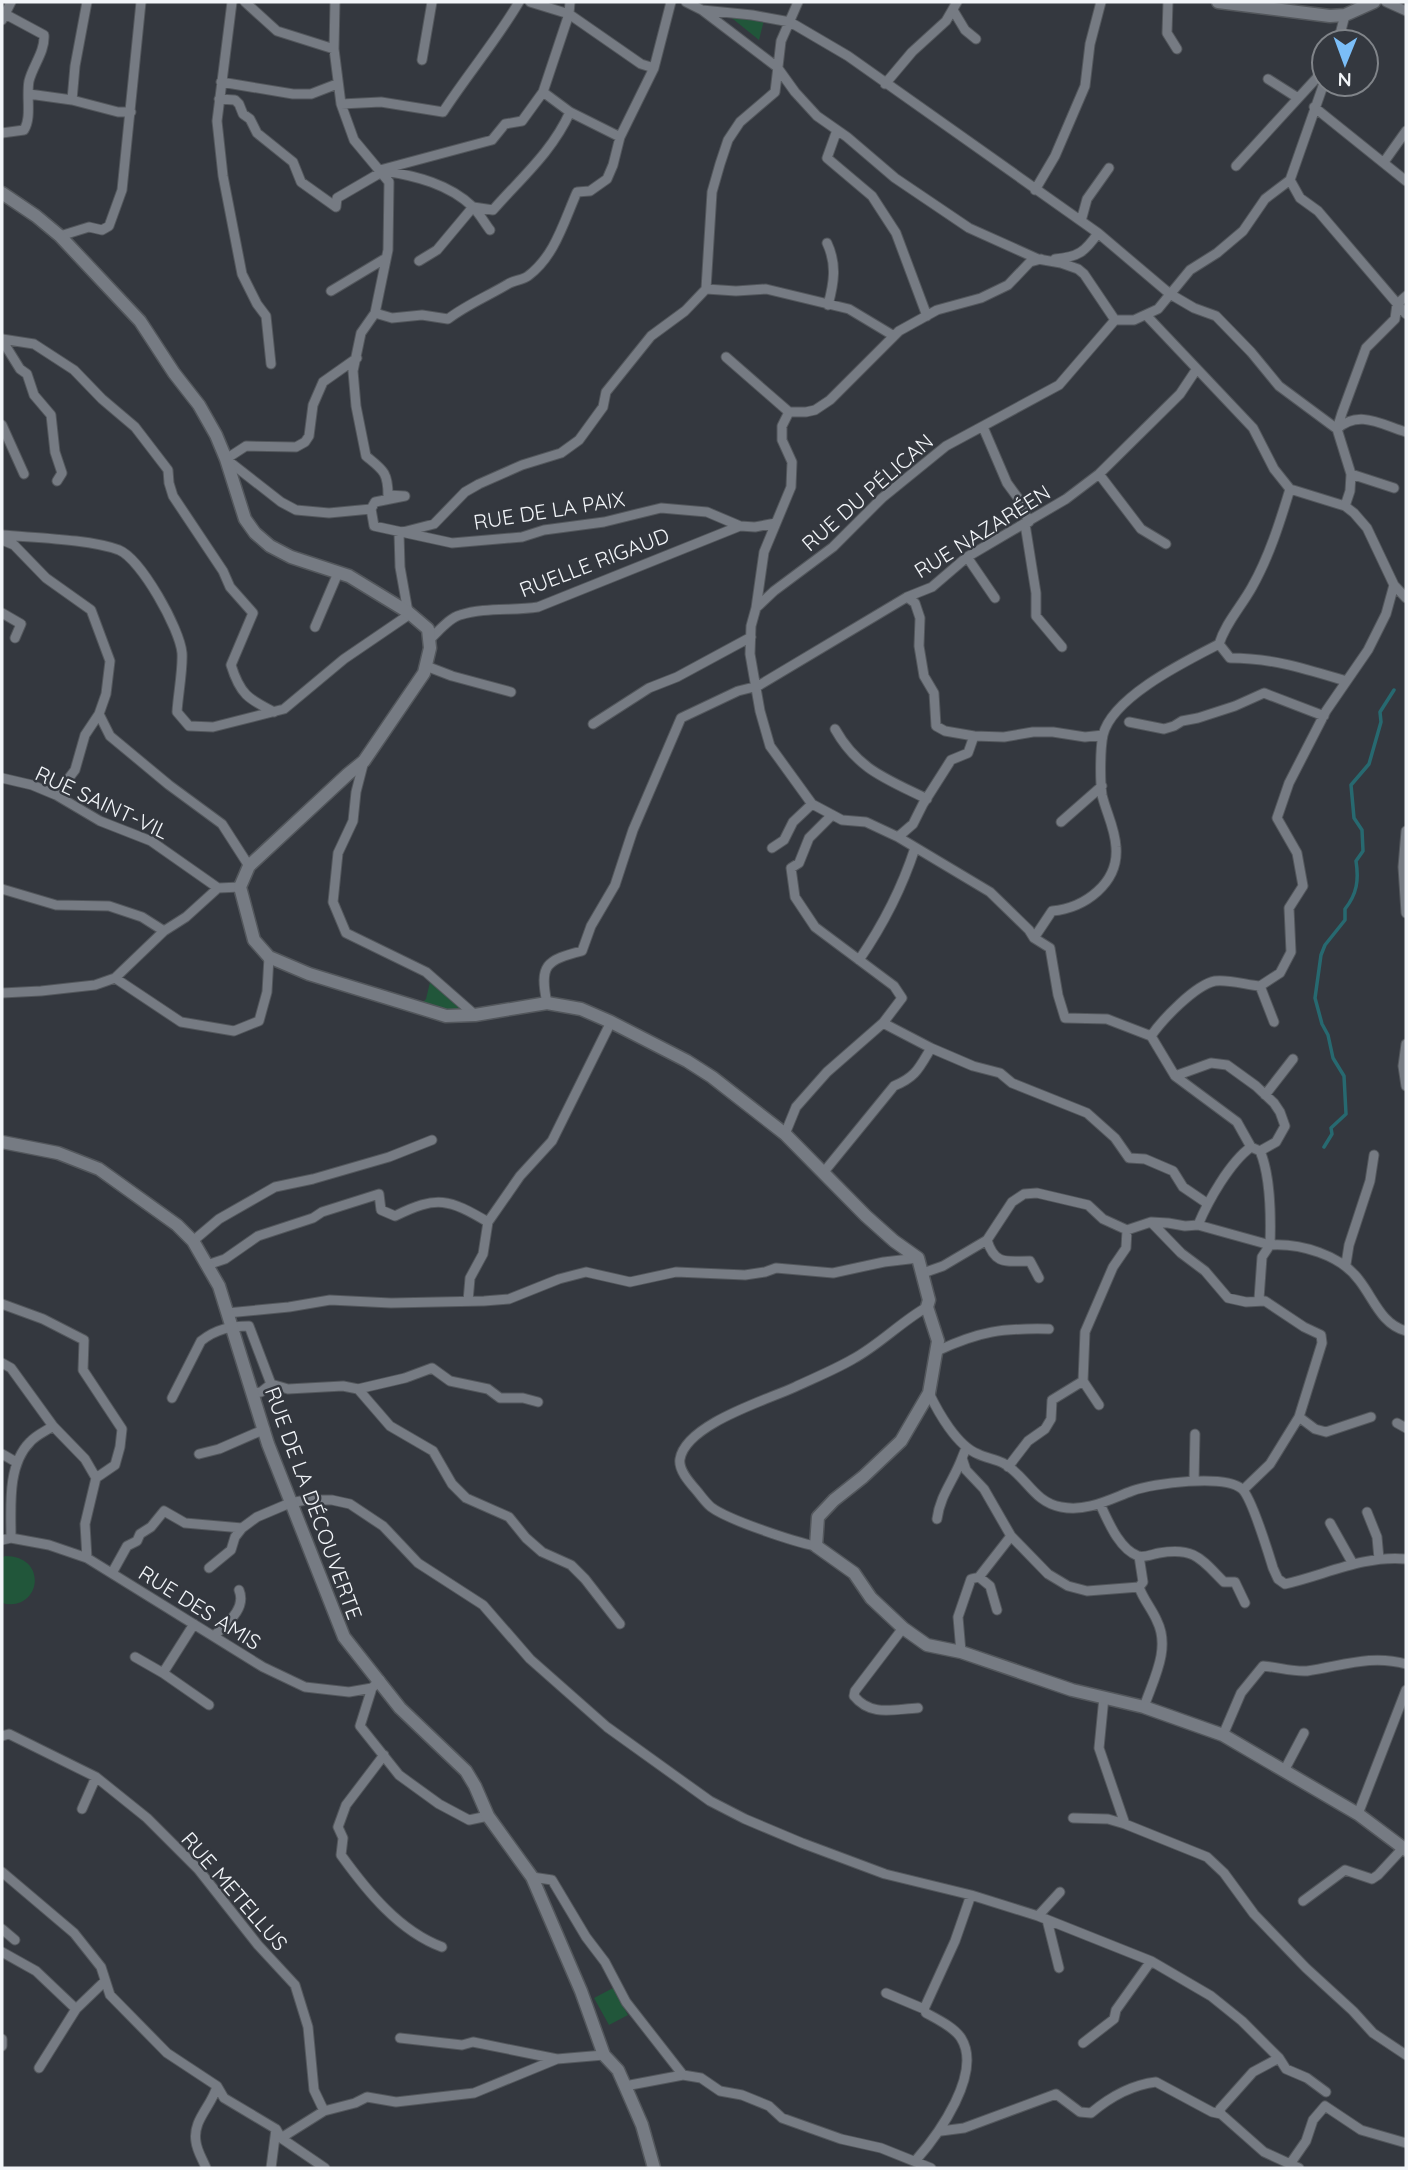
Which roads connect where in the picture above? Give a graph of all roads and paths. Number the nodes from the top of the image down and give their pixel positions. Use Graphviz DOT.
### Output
graph roads {
  1 [pos="11,2"];
  2 [pos="87,2"];
  3 [pos="141,2"];
  4 [pos="232,2"];
  5 [pos="245,2"];
  6 [pos="335,2"];
  7 [pos="432,2"];
  8 [pos="519,2"];
  9 [pos="530,2"];
  10 [pos="570,2"];
  11 [pos="671,2"];
  12 [pos="686,2"];
  13 [pos="732,2"];
  14 [pos="798,2"];
  15 [pos="1101,2"];
  16 [pos="1168,2"];
  17 [pos="1218,2"];
  18 [pos="1374,2"];
  19 [pos="1386,2"];
  20 [pos="955,6"];
  21 [pos="702,10"];
  22 [pos="1406,11"];
  23 [pos="727,12"];
  24 [pos="569,14"];
  25 [pos="1345,15"];
  26 [pos="4,17"];
  27 [pos="790,22"];
  28 [pos="1342,28"];
  29 [pos="976,39"];
  30 [pos="334,49"];
  31 [pos="1177,49"];
  32 [pos="422,60"];
  33 [pos="777,67"];
  34 [pos="654,68"];
  35 [pos="1268,79"];
  36 [pos="221,82"];
  37 [pos="337,84"];
  38 [pos="885,84"];
  39 [pos="1310,86"];
  40 [pos="543,92"];
  41 [pos="29,94"];
  42 [pos="1318,98"];
  43 [pos="219,99"];
  44 [pos="1298,99"];
  45 [pos="72,100"];
  46 [pos="341,104"];
  47 [pos="1314,107"];
  48 [pos="131,112"];
  49 [pos="570,112"];
  50 [pos="837,130"];
  51 [pos="1406,131"];
  52 [pos="2,133"];
  53 [pos="620,137"];
  54 [pos="1384,162"];
  55 [pos="1236,166"];
  56 [pos="1109,168"];
  57 [pos="380,170"];
  58 [pos="1290,180"];
  59 [pos="1406,181"];
  60 [pos="1035,190"];
  61 [pos="2,193"];
  62 [pos="473,207"];
  63 [pos="1081,221"];
  64 [pos="489,230"];
  65 [pos="1098,233"];
  66 [pos="61,236"];
  67 [pos="827,243"];
  68 [pos="386,258"];
  69 [pos="1038,258"];
  70 [pos="419,261"];
  71 [pos="706,289"];
  72 [pos="331,291"];
  73 [pos="1170,294"];
  74 [pos="1406,296"];
  75 [pos="828,304"];
  76 [pos="1397,304"];
  77 [pos="375,313"];
  78 [pos="1406,314"];
  79 [pos="1146,315"];
  80 [pos="927,316"];
  81 [pos="1115,320"];
  82 [pos="894,336"];
  83 [pos="2,339"];
  84 [pos="726,357"];
  85 [pos="358,358"];
  86 [pos="271,364"];
  87 [pos="1196,370"];
  88 [pos="789,412"];
  89 [pos="2,425"];
  90 [pos="983,427"];
  91 [pos="1337,429"];
  92 [pos="1406,432"];
  93 [pos="226,459"];
  94 [pos="24,474"];
  95 [pos="1099,474"];
  96 [pos="1351,474"];
  97 [pos="57,481"];
  98 [pos="1394,488"];
  99 [pos="1290,489"];
  100 [pos="1345,506"];
  101 [pos="371,509"];
  102 [pos="776,523"];
  103 [pos="1027,523"];
  104 [pos="740,526"];
  105 [pos="400,533"];
  106 [pos="2,538"];
  107 [pos="1166,544"];
  108 [pos="967,557"];
  109 [pos="338,573"];
  110 [pos="1394,585"];
  111 [pos="907,597"];
  112 [pos="995,598"];
  113 [pos="1406,598"];
  114 [pos="756,608"];
  115 [pos="2,613"];
  116 [pos="409,613"];
  117 [pos="315,627"];
  118 [pos="751,637"];
  119 [pos="15,638"];
  120 [pos="430,639"];
  121 [pos="1219,644"];
  122 [pos="1062,647"];
  123 [pos="426,666"];
  124 [pos="1346,681"];
  125 [pos="758,686"];
  126 [pos="510,692"];
  127 [pos="274,712"];
  128 [pos="99,714"];
  129 [pos="1324,716"];
  130 [pos="1129,722"];
  131 [pos="593,724"];
  132 [pos="835,729"];
  133 [pos="1103,735"];
  134 [pos="974,736"];
  135 [pos="364,761"];
  136 [pos="2,778"];
  137 [pos="1102,786"];
  138 [pos="56,795"];
  139 [pos="927,799"];
  140 [pos="812,804"];
  141 [pos="831,816"];
  142 [pos="1061,822"];
  143 [pos="1406,831"];
  144 [pos="898,837"];
  145 [pos="1406,840"];
  146 [pos="772,848"];
  147 [pos="915,848"];
  148 [pos="249,866"];
  149 [pos="240,887"];
  150 [pos="218,888"];
  151 [pos="2,889"];
  152 [pos="1406,913"];
  153 [pos="164,931"];
  154 [pos="1034,938"];
  155 [pos="269,957"];
  156 [pos="859,960"];
  157 [pos="115,978"];
  158 [pos="1260,986"];
  159 [pos="2,993"];
  160 [pos="547,1003"];
  161 [pos="475,1015"];
  162 [pos="611,1022"];
  163 [pos="1273,1022"];
  164 [pos="883,1023"];
  165 [pos="1152,1037"];
  166 [pos="1406,1044"];
  167 [pos="931,1048"];
  168 [pos="1293,1059"];
  169 [pos="1175,1076"];
  170 [pos="1406,1086"];
  171 [pos="1265,1094"];
  172 [pos="785,1133"];
  173 [pos="432,1140"];
  174 [pos="2,1142"];
  175 [pos="1255,1149"];
  176 [pos="1374,1155"];
  177 [pos="823,1173"];
  178 [pos="1208,1204"];
  179 [pos="488,1222"];
  180 [pos="1151,1222"];
  181 [pos="1198,1225"];
  182 [pos="1128,1230"];
  183 [pos="987,1240"];
  184 [pos="193,1241"];
  185 [pos="1270,1245"];
  186 [pos="918,1258"];
  187 [pos="1346,1264"];
  188 [pos="207,1265"];
  189 [pos="1040,1278"];
  190 [pos="923,1280"];
  191 [pos="1259,1299"];
  192 [pos="468,1301"];
  193 [pos="2,1304"];
  194 [pos="927,1307"];
  195 [pos="229,1320"];
  196 [pos="1049,1329"];
  197 [pos="1406,1331"];
  198 [pos="937,1351"];
  199 [pos="2,1363"];
  200 [pos="1083,1381"];
  201 [pos="271,1384"];
  202 [pos="358,1389"];
  203 [pos="252,1393"];
  204 [pos="929,1393"];
  205 [pos="172,1398"];
  206 [pos="538,1402"];
  207 [pos="1099,1405"];
  208 [pos="1299,1417"];
  209 [pos="1371,1417"];
  210 [pos="53,1426"];
  211 [pos="265,1429"];
  212 [pos="1195,1434"];
  213 [pos="967,1448"];
  214 [pos="2,1454"];
  215 [pos="199,1454"];
  216 [pos="962,1458"];
  217 [pos="16,1462"];
  218 [pos="1009,1466"];
  219 [pos="96,1478"];
  220 [pos="1194,1481"];
  221 [pos="1243,1490"];
  222 [pos="290,1503"];
  223 [pos="1100,1504"];
  224 [pos="1367,1512"];
  225 [pos="937,1519"];
  226 [pos="1330,1522"];
  227 [pos="242,1528"];
  228 [pos="1011,1536"];
  229 [pos="6,1539"];
  230 [pos="816,1546"];
  231 [pos="1139,1556"];
  232 [pos="87,1558"];
  233 [pos="1378,1559"];
  234 [pos="1406,1559"];
  235 [pos="1353,1564"];
  236 [pos="209,1567"];
  237 [pos="112,1573"];
  238 [pos="979,1577"];
  239 [pos="1139,1587"];
  240 [pos="239,1590"];
  241 [pos="1245,1603"];
  242 [pos="997,1610"];
  243 [pos="194,1624"];
  244 [pos="620,1624"];
  245 [pos="903,1628"];
  246 [pos="214,1636"];
  247 [pos="961,1652"];
  248 [pos="135,1657"];
  249 [pos="1406,1664"];
  250 [pos="163,1673"];
  251 [pos="376,1684"];
  252 [pos="1406,1690"];
  253 [pos="1104,1697"];
  254 [pos="209,1705"];
  255 [pos="1144,1707"];
  256 [pos="918,1708"];
  257 [pos="1304,1733"];
  258 [pos="1223,1735"];
  259 [pos="2,1736"];
  260 [pos="384,1755"];
  261 [pos="1284,1771"];
  262 [pos="96,1777"];
  263 [pos="82,1809"];
  264 [pos="1359,1814"];
  265 [pos="488,1816"];
  266 [pos="1073,1818"];
  267 [pos="1125,1824"];
  268 [pos="1405,1849"];
  269 [pos="3,1875"];
  270 [pos="531,1877"];
  271 [pos="1060,1892"];
  272 [pos="971,1895"];
  273 [pos="1303,1901"];
  274 [pos="1043,1918"];
  275 [pos="2,1928"];
  276 [pos="15,1940"];
  277 [pos="442,1947"];
  278 [pos="2,1952"];
  279 [pos="1151,1961"];
  280 [pos="1059,1968"];
  281 [pos="106,1981"];
  282 [pos="886,1993"];
  283 [pos="76,2008"];
  284 [pos="924,2009"];
  285 [pos="400,2038"];
  286 [pos="2,2039"];
  287 [pos="1083,2043"];
  288 [pos="2,2046"];
  289 [pos="604,2055"];
  290 [pos="1406,2055"];
  291 [pos="1279,2058"];
  292 [pos="557,2059"];
  293 [pos="39,2068"];
  294 [pos="682,2075"];
  295 [pos="217,2085"];
  296 [pos="625,2087"];
  297 [pos="1326,2092"];
  298 [pos="324,2111"];
  299 [pos="1221,2114"];
  300 [pos="941,2131"];
  301 [pos="279,2133"];
  302 [pos="1406,2143"];
  303 [pos="916,2160"];
  304 [pos="1294,2166"];
  305 [pos="206,2168"];
  306 [pos="271,2168"];
  307 [pos="325,2168"];
  308 [pos="654,2168"];
  309 [pos="931,2168"];
  1 -- 26 [label="street"];
  2 -- 45 [label="street"];
  3 -- 48 [label="street"];
  4 -- 36 [label="street"];
  5 -- 30 [label="street"];
  6 -- 30 [label="street"];
  7 -- 32 [label="street"];
  8 -- 46 [label="street"];
  9 -- 24 [label="street"];
  10 -- 24 [label="street"];
  11 -- 34 [label="street"];
  12 -- 21 [label="street"];
  13 -- 23 [label="street"];
  14 -- 27 [label="street"];
  15 -- 60 [label="street"];
  16 -- 31 [label="street"];
  17 -- 25 [label="street"];
  18 -- 25 [label="street"];
  19 -- 22 [label="street"];
  20 -- 29 [label="street"];
  20 -- 38 [label="street"];
  21 -- 23 [label="street"];
  21 -- 33 [label="street"];
  23 -- 27 [label="street"];
  24 -- 34 [label="street"];
  24 -- 40 [label="street"];
  25 -- 28 [label="street"];
  26 -- 41 [label="street"];
  27 -- 33 [label="street"];
  27 -- 38 [label="street"];
  30 -- 37 [label="street"];
  33 -- 50 [label="street"];
  33 -- 71 [label="street"];
  34 -- 53 [label="street"];
  35 -- 44 [label="street"];
  36 -- 37 [label="street"];
  36 -- 43 [label="street"];
  37 -- 46 [label="street"];
  38 -- 60 [label="street"];
  39 -- 44 [label="street"];
  40 -- 49 [label="street"];
  40 -- 57 [label="street"];
  41 -- 45 [label="street"];
  41 -- 52 [label="street"];
  42 -- 47 [label="street"];
  43 -- 57 [label="street"];
  43 -- 86 [label="street"];
  44 -- 55 [label="street"];
  45 -- 48 [label="street"];
  46 -- 57 [label="street"];
  47 -- 54 [label="street"];
  47 -- 58 [label="street"];
  48 -- 66 [label="street"];
  49 -- 53 [label="street"];
  49 -- 62 [label="street"];
  50 -- 69 [label="street"];
  50 -- 80 [label="street"];
  51 -- 54 [label="street"];
  53 -- 77 [label="street"];
  54 -- 59 [label="street"];
  56 -- 63 [label="street"];
  57 -- 62 [label="street"];
  57 -- 68 [label="street"];
  58 -- 73 [label="street"];
  58 -- 76 [label="street"];
  60 -- 63 [label="street"];
  61 -- 66 [label="street"];
  62 -- 64 [label="street"];
  62 -- 70 [label="street"];
  63 -- 65 [label="street"];
  65 -- 69 [label="street"];
  65 -- 73 [label="street"];
  66 -- 93 [label="street"];
  67 -- 75 [label="street"];
  68 -- 72 [label="street"];
  68 -- 77 [label="street"];
  69 -- 80 [label="street"];
  69 -- 81 [label="street"];
  71 -- 75 [label="street"];
  71 -- 105 [label="street"];
  73 -- 79 [label="street"];
  73 -- 91 [label="street"];
  74 -- 76 [label="street"];
  75 -- 82 [label="street"];
  76 -- 78 [label="street"];
  76 -- 91 [label="street"];
  77 -- 85 [label="street"];
  79 -- 81 [label="street"];
  79 -- 87 [label="street"];
  80 -- 82 [label="street"];
  81 -- 90 [label="street, RUE DU PÉLICAN"];
  82 -- 88 [label="street"];
  83 -- 97 [label="street"];
  83 -- 127 [label="street"];
  84 -- 88 [label="street"];
  85 -- 93 [label="street"];
  85 -- 101 [label="street"];
  87 -- 95 [label="street, RUE NAZARÉEN"];
  87 -- 99 [label="street"];
  88 -- 102 [label="street"];
  89 -- 94 [label="street"];
  90 -- 103 [label="street"];
  90 -- 114 [label="street, RUE DU PÉLICAN"];
  91 -- 92 [label="street"];
  91 -- 96 [label="street"];
  93 -- 101 [label="street"];
  93 -- 109 [label="street"];
  95 -- 103 [label="street, RUE NAZARÉEN"];
  95 -- 107 [label="street"];
  96 -- 98 [label="street"];
  96 -- 100 [label="street"];
  99 -- 100 [label="street"];
  99 -- 121 [label="street"];
  100 -- 110 [label="street"];
  101 -- 105 [label="street, RUE DE LA PAIX"];
  102 -- 104 [label="street, RUELLE RIGAUD"];
  102 -- 114 [label="street"];
  103 -- 108 [label="street, RUE NAZARÉEN"];
  103 -- 122 [label="street"];
  104 -- 105 [label="street, RUE DE LA PAIX"];
  104 -- 120 [label="street, RUELLE RIGAUD"];
  105 -- 116 [label="street"];
  106 -- 127 [label="street"];
  106 -- 128 [label="street"];
  108 -- 111 [label="street, RUE NAZARÉEN"];
  108 -- 112 [label="street"];
  109 -- 116 [label="street"];
  109 -- 117 [label="street"];
  110 -- 113 [label="street"];
  110 -- 124 [label="street"];
  111 -- 125 [label="street, RUE NAZARÉEN"];
  111 -- 134 [label="street"];
  114 -- 118 [label="street"];
  115 -- 119 [label="street"];
  116 -- 120 [label="street"];
  116 -- 127 [label="street"];
  118 -- 125 [label="street"];
  118 -- 131 [label="street"];
  120 -- 123 [label="street"];
  121 -- 124 [label="street"];
  121 -- 133 [label="street"];
  123 -- 126 [label="street"];
  123 -- 135 [label="street"];
  124 -- 129 [label="street"];
  125 -- 140 [label="street"];
  125 -- 160 [label="street, RUE NAZARÉEN"];
  128 -- 138 [label="street"];
  128 -- 148 [label="street"];
  129 -- 130 [label="street"];
  129 -- 158 [label="street"];
  132 -- 139 [label="street"];
  133 -- 134 [label="street"];
  133 -- 137 [label="street"];
  134 -- 139 [label="street"];
  135 -- 148 [label="street"];
  135 -- 161 [label="street"];
  136 -- 138 [label="street, RUE SAINT-VIL"];
  137 -- 142 [label="street"];
  137 -- 154 [label="street"];
  138 -- 150 [label="street, RUE SAINT-VIL"];
  139 -- 144 [label="street"];
  140 -- 141 [label="street"];
  140 -- 146 [label="street"];
  141 -- 144 [label="street"];
  141 -- 156 [label="street"];
  143 -- 145 [label="street"];
  144 -- 147 [label="street"];
  145 -- 152 [label="street"];
  147 -- 154 [label="street"];
  147 -- 156 [label="street"];
  148 -- 149 [label="street"];
  149 -- 150 [label="street"];
  149 -- 155 [label="street"];
  150 -- 153 [label="street"];
  151 -- 153 [label="street"];
  153 -- 157 [label="street"];
  154 -- 165 [label="street"];
  155 -- 157 [label="street"];
  155 -- 161 [label="street"];
  156 -- 164 [label="street"];
  157 -- 159 [label="street"];
  158 -- 163 [label="street"];
  158 -- 165 [label="street"];
  160 -- 161 [label="street"];
  160 -- 162 [label="street"];
  162 -- 172 [label="street"];
  162 -- 179 [label="street"];
  164 -- 167 [label="street"];
  164 -- 172 [label="street"];
  165 -- 169 [label="street"];
  166 -- 170 [label="street"];
  167 -- 177 [label="street"];
  167 -- 178 [label="street"];
  168 -- 171 [label="street"];
  169 -- 171 [label="street"];
  169 -- 175 [label="street"];
  171 -- 175 [label="street"];
  172 -- 177 [label="street"];
  173 -- 184 [label="street"];
  174 -- 184 [label="street, RUE DE LA DÉCOUVERTE"];
  175 -- 178 [label="street"];
  175 -- 185 [label="street"];
  176 -- 187 [label="street"];
  177 -- 186 [label="street"];
  178 -- 181 [label="street"];
  179 -- 188 [label="street"];
  179 -- 192 [label="street"];
  180 -- 181 [label="street"];
  180 -- 182 [label="street"];
  180 -- 191 [label="street"];
  181 -- 185 [label="street"];
  182 -- 183 [label="street"];
  182 -- 200 [label="street"];
  183 -- 189 [label="street"];
  183 -- 190 [label="street"];
  184 -- 188 [label="street, RUE DE LA DÉCOUVERTE"];
  185 -- 187 [label="street"];
  185 -- 191 [label="street"];
  186 -- 190 [label="street"];
  186 -- 192 [label="street"];
  187 -- 197 [label="street"];
  188 -- 195 [label="street, RUE DE LA DÉCOUVERTE"];
  190 -- 194 [label="street"];
  191 -- 208 [label="street"];
  192 -- 195 [label="street"];
  193 -- 219 [label="street"];
  194 -- 198 [label="street"];
  194 -- 230 [label="street"];
  195 -- 201 [label="street"];
  195 -- 203 [label="street, RUE DE LA DÉCOUVERTE"];
  195 -- 205 [label="street"];
  196 -- 198 [label="street"];
  198 -- 204 [label="street"];
  199 -- 210 [label="street"];
  200 -- 207 [label="street"];
  200 -- 218 [label="street"];
  201 -- 202 [label="street"];
  201 -- 203 [label="street"];
  202 -- 206 [label="street"];
  202 -- 244 [label="street"];
  203 -- 211 [label="street, RUE DE LA DÉCOUVERTE"];
  204 -- 213 [label="street"];
  204 -- 230 [label="street"];
  208 -- 209 [label="street"];
  208 -- 221 [label="street"];
  210 -- 217 [label="street"];
  210 -- 219 [label="street"];
  211 -- 215 [label="street"];
  211 -- 222 [label="street, RUE DE LA DÉCOUVERTE"];
  212 -- 220 [label="street"];
  213 -- 216 [label="street"];
  213 -- 218 [label="street"];
  214 -- 217 [label="street"];
  216 -- 225 [label="street"];
  216 -- 228 [label="street"];
  217 -- 229 [label="street"];
  218 -- 223 [label="street"];
  219 -- 232 [label="street"];
  220 -- 221 [label="street"];
  220 -- 223 [label="street"];
  221 -- 235 [label="street"];
  222 -- 227 [label="street"];
  222 -- 251 [label="street, RUE DE LA DÉCOUVERTE"];
  222 -- 272 [label="street"];
  223 -- 231 [label="street"];
  224 -- 233 [label="street"];
  226 -- 235 [label="street"];
  227 -- 236 [label="street"];
  227 -- 237 [label="street"];
  228 -- 238 [label="street"];
  228 -- 239 [label="street"];
  229 -- 232 [label="street, RUE DES AMIS"];
  230 -- 245 [label="street"];
  231 -- 239 [label="street"];
  231 -- 241 [label="street"];
  232 -- 237 [label="street, RUE DES AMIS"];
  233 -- 234 [label="street"];
  233 -- 235 [label="street"];
  237 -- 243 [label="street, RUE DES AMIS"];
  238 -- 242 [label="street"];
  238 -- 247 [label="street"];
  239 -- 255 [label="street"];
  240 -- 246 [label="street"];
  243 -- 246 [label="street, RUE DES AMIS"];
  243 -- 250 [label="street"];
  245 -- 247 [label="street"];
  245 -- 256 [label="street"];
  246 -- 251 [label="street, RUE DES AMIS"];
  247 -- 253 [label="street"];
  248 -- 250 [label="street"];
  249 -- 258 [label="street"];
  250 -- 254 [label="street"];
  251 -- 260 [label="street"];
  251 -- 265 [label="street, RUE DE LA DÉCOUVERTE"];
  252 -- 264 [label="street"];
  253 -- 255 [label="street"];
  253 -- 267 [label="street"];
  255 -- 258 [label="street"];
  257 -- 261 [label="street"];
  258 -- 261 [label="street"];
  259 -- 262 [label="street, RUE METELLUS"];
  260 -- 265 [label="street"];
  260 -- 277 [label="street"];
  261 -- 264 [label="street"];
  262 -- 263 [label="street"];
  262 -- 298 [label="street, RUE METELLUS"];
  264 -- 268 [label="street"];
  265 -- 270 [label="street, RUE DE LA DÉCOUVERTE"];
  266 -- 267 [label="street"];
  267 -- 290 [label="street"];
  268 -- 273 [label="street"];
  269 -- 281 [label="street"];
  270 -- 289 [label="street, RUE DE LA DÉCOUVERTE"];
  270 -- 294 [label="street"];
  271 -- 274 [label="street"];
  272 -- 274 [label="street"];
  272 -- 284 [label="street"];
  274 -- 279 [label="street"];
  274 -- 280 [label="street"];
  275 -- 276 [label="street"];
  278 -- 283 [label="street"];
  279 -- 287 [label="street"];
  279 -- 291 [label="street"];
  281 -- 283 [label="street"];
  281 -- 295 [label="street"];
  282 -- 284 [label="street"];
  283 -- 293 [label="street"];
  284 -- 300 [label="street"];
  285 -- 292 [label="street"];
  286 -- 288 [label="street"];
  289 -- 292 [label="street"];
  289 -- 296 [label="street, RUE DE LA DÉCOUVERTE"];
  291 -- 297 [label="street"];
  291 -- 299 [label="street"];
  292 -- 298 [label="street"];
  294 -- 296 [label="street"];
  294 -- 303 [label="street"];
  295 -- 301 [label="street"];
  295 -- 305 [label="street"];
  296 -- 308 [label="street, RUE DE LA DÉCOUVERTE"];
  298 -- 301 [label="street"];
  299 -- 300 [label="street"];
  299 -- 304 [label="street"];
  300 -- 303 [label="street"];
  301 -- 306 [label="street"];
  301 -- 307 [label="street"];
  302 -- 304 [label="street"];
  303 -- 309 [label="street"];
}
